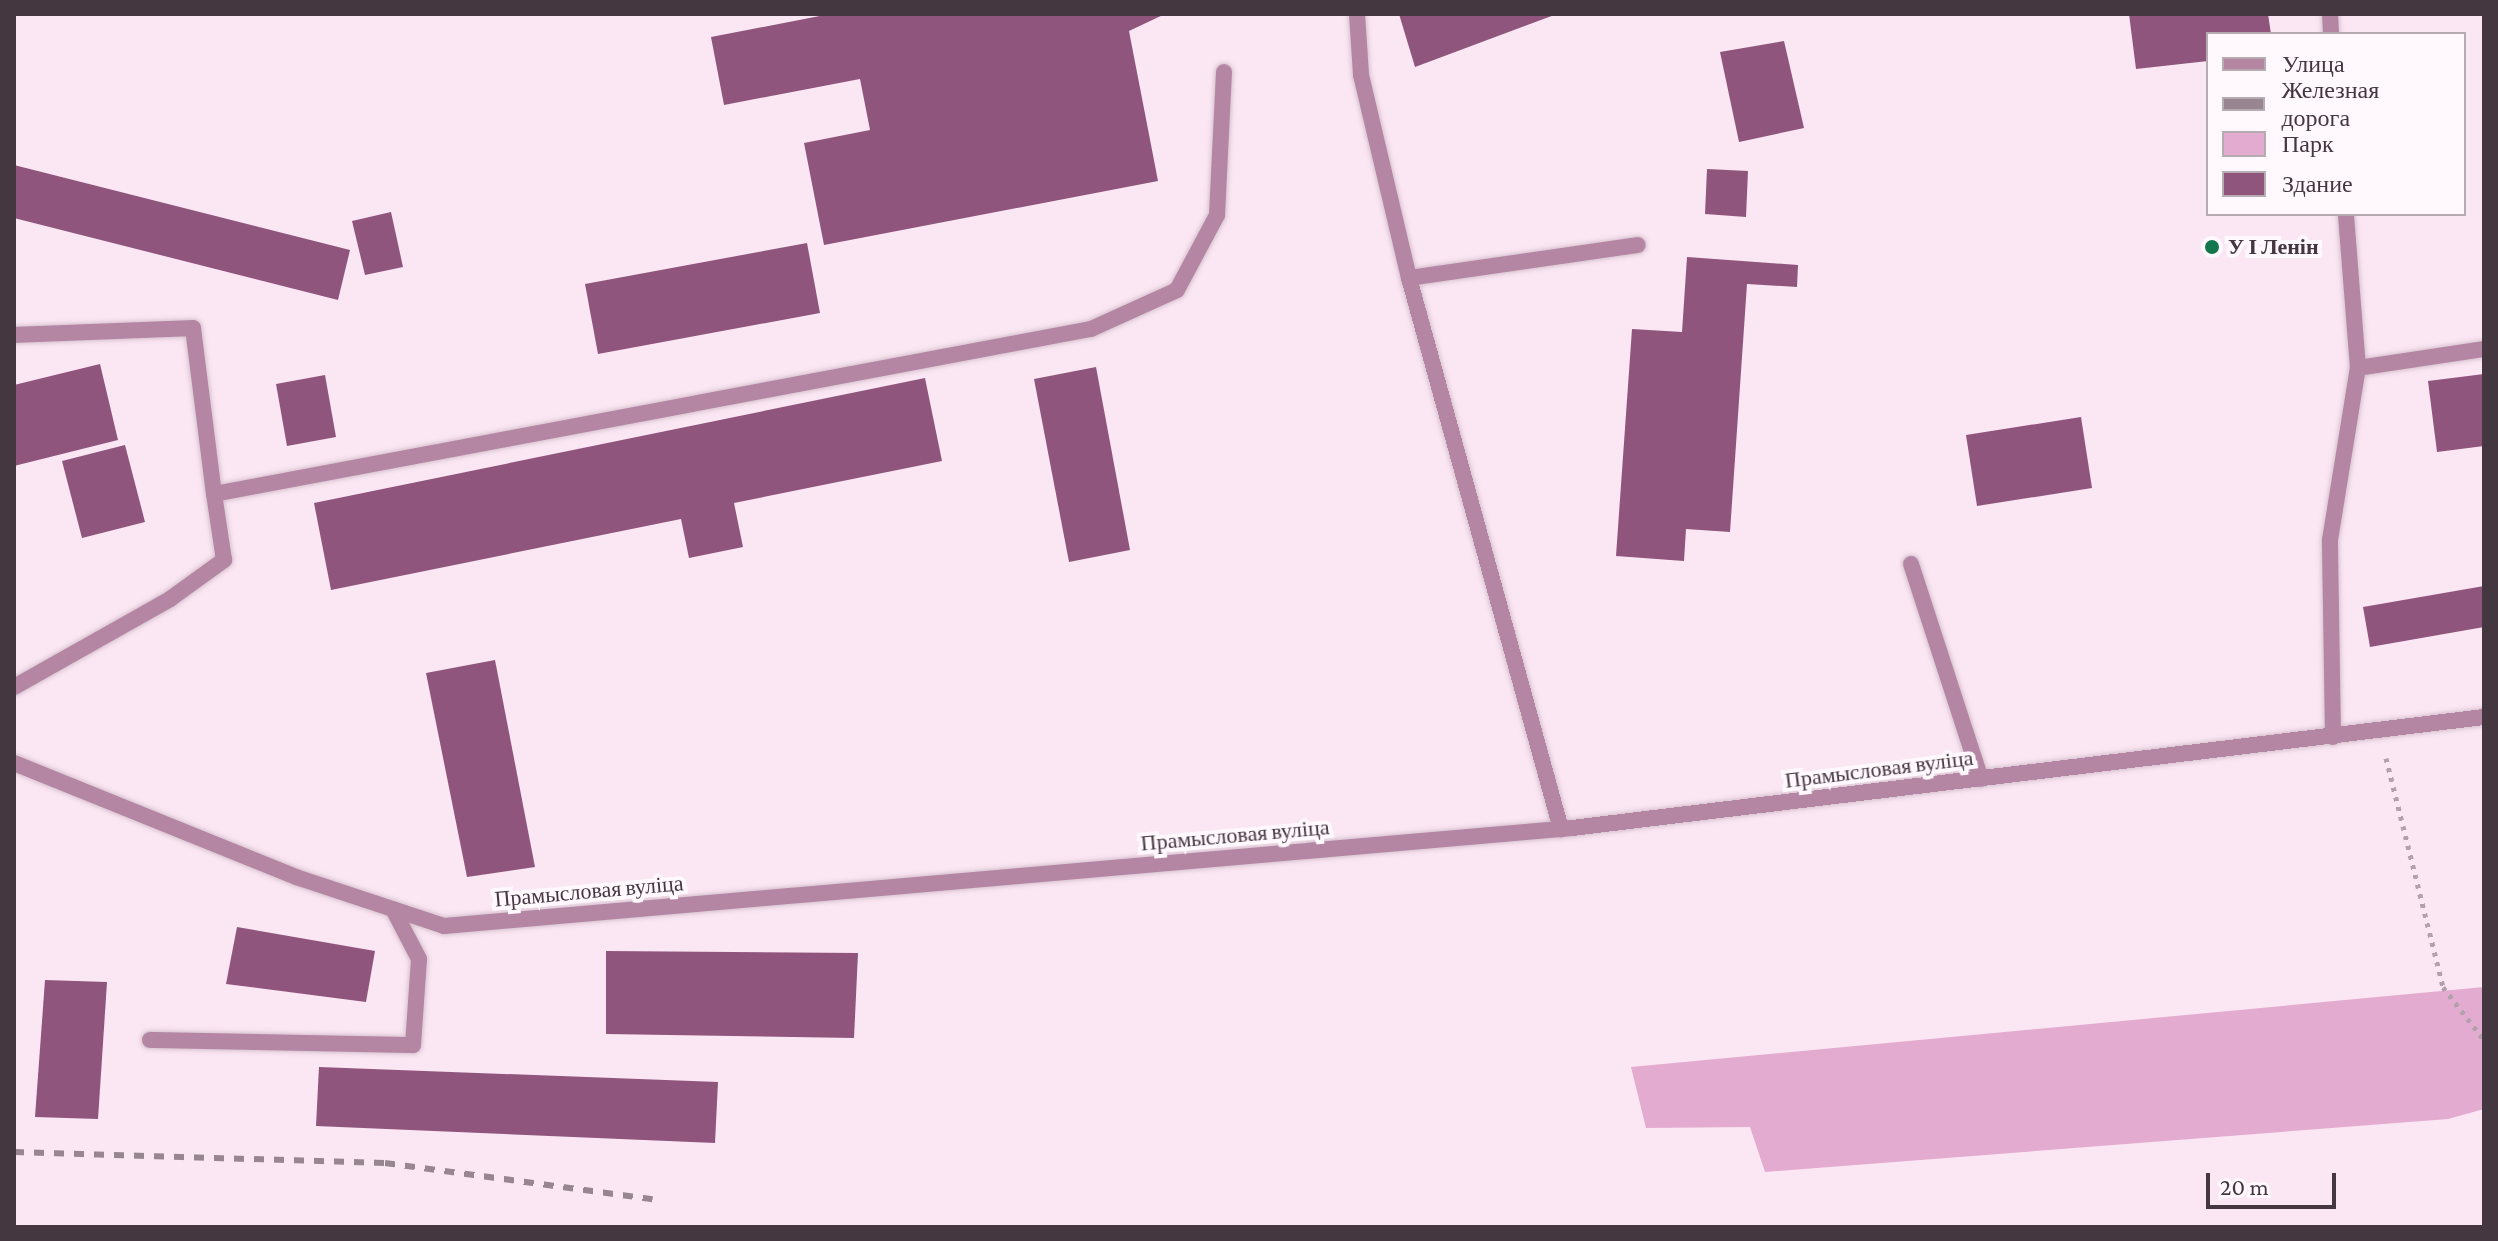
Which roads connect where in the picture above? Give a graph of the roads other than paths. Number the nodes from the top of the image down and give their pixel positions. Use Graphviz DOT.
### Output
graph roads {
  1 [pos="1357,14"];
  2 [pos="1224,72"];
  3 [pos="2346,216"];
  4 [pos="1638,245"];
  5 [pos="1409,278"];
  6 [pos="14,335"];
  7 [pos="2484,349"];
  8 [pos="2358,368"];
  9 [pos="214,494"];
  10 [pos="1911,564"];
  11 [pos="14,687"];
  12 [pos="2484,717"];
  13 [pos="2333,737"];
  14 [pos="14,763"];
  15 [pos="1981,779"];
  16 [pos="1561,829"];
  17 [pos="393,909"];
  18 [pos="150,1040"];
  1 -- 5 [label="street"];
  2 -- 9 [label="street"];
  3 -- 8 [label="street"];
  4 -- 5 [label="street"];
  5 -- 16 [label="street"];
  6 -- 9 [label="street"];
  7 -- 8 [label="street"];
  8 -- 13 [label="street"];
  9 -- 11 [label="street"];
  10 -- 15 [label="street"];
  12 -- 13 [label="street, Прамысловая вуліца"];
  13 -- 15 [label="street, Прамысловая вуліца"];
  14 -- 17 [label="street, Прамысловая вуліца"];
  15 -- 16 [label="street, Прамысловая вуліца"];
  16 -- 17 [label="street, Прамысловая вуліца"];
  17 -- 18 [label="street"];
}
